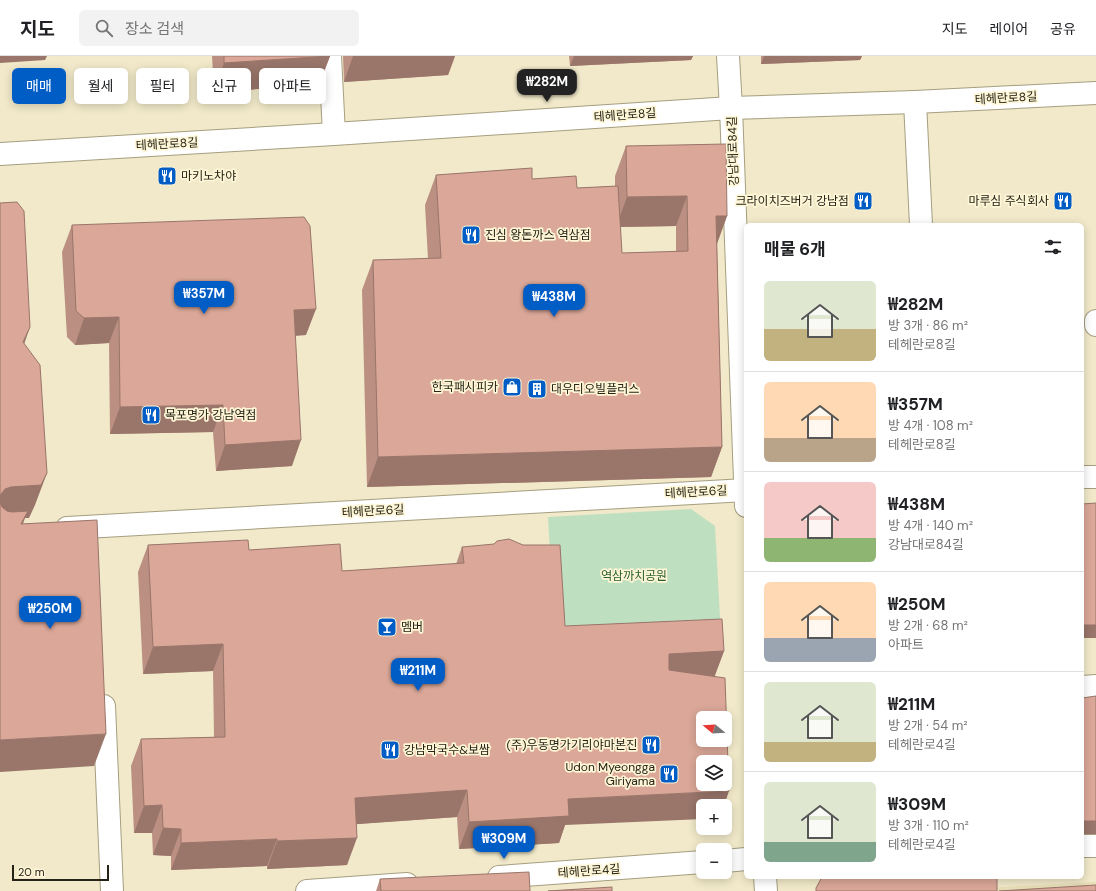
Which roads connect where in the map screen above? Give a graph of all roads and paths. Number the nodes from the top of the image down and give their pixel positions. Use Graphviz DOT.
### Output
graph roads {
  1 [pos="330,56"];
  2 [pos="728,56"];
  3 [pos="1096,93"];
  4 [pos="915,102"];
  5 [pos="731,108"];
  6 [pos="334,134"];
  7 [pos="0,154"];
  8 [pos="922,223"];
  9 [pos="1096,321"];
  10 [pos="1096,325"];
  11 [pos="744,443"];
  12 [pos="1084,477"];
  13 [pos="1096,477"];
  14 [pos="744,495"];
  15 [pos="45,530"];
  16 [pos="103,685"];
  17 [pos="1096,686"];
  18 [pos="1084,687"];
  19 [pos="1084,846"];
  20 [pos="1096,846"];
  21 [pos="744,859"];
  22 [pos="732,860"];
  23 [pos="696,863"];
  24 [pos="482,878"];
  25 [pos="765,879"];
  26 [pos="426,882"];
  27 [pos="112,891"];
  28 [pos="307,891"];
  29 [pos="766,891"];
  1 -- 6 [label="street"];
  2 -- 5 [label="street, 강남대로84길"];
  3 -- 4 [label="street, 테헤란로8길"];
  4 -- 5 [label="street, 테헤란로8길"];
  4 -- 8 [label="street"];
  5 -- 6 [label="street, 테헤란로8길"];
  5 -- 11 [label="street, 강남대로84길"];
  6 -- 7 [label="street, 테헤란로8길"];
  9 -- 10 [label="street"];
  12 -- 13 [label="street"];
  14 -- 15 [label="street, 테헤란로6길"];
  16 -- 27 [label="street"];
  17 -- 18 [label="street"];
  19 -- 20 [label="street"];
  21 -- 22 [label="street"];
  23 -- 24 [label="street, 테헤란로4길"];
  25 -- 29 [label="street"];
  26 -- 28 [label="street"];
}
